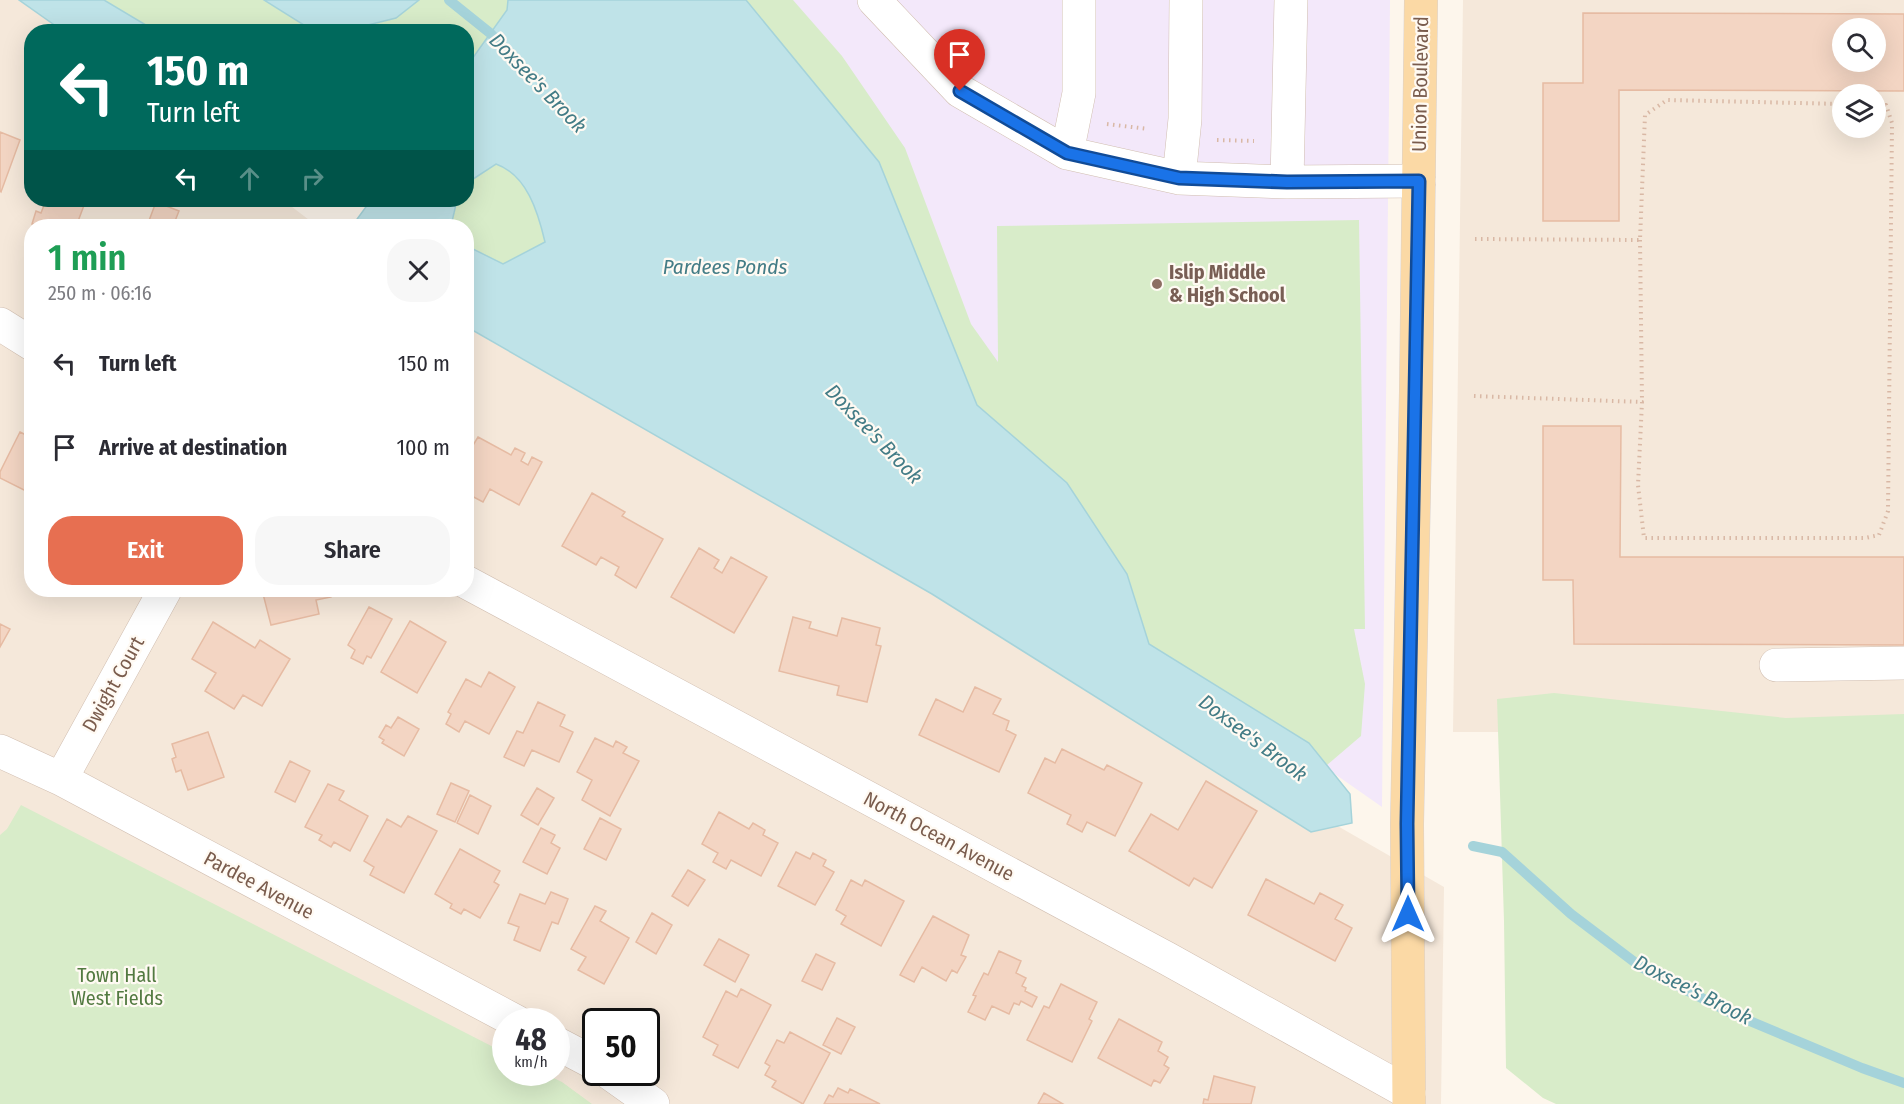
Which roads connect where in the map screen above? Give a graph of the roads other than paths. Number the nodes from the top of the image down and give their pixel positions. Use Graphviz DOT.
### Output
graph roads {
  1 [pos="874,0"];
  2 [pos="1079,0"];
  3 [pos="1186,0"];
  4 [pos="1291,0"];
  5 [pos="1421,0"];
  6 [pos="1067,153"];
  7 [pos="1179,178"];
  8 [pos="1419,181"];
  9 [pos="1287,182"];
  10 [pos="0,324"];
  11 [pos="24,339"];
  12 [pos="474,586"];
  13 [pos="161,597"];
  14 [pos="1904,663"];
  15 [pos="1776,665"];
  16 [pos="0,751"];
  17 [pos="61,779"];
  18 [pos="492,1009"];
  19 [pos="628,1086"];
  20 [pos="1409,1099"];
  21 [pos="653,1104"];
  1 -- 6 [label="street"];
  2 -- 6 [label="street"];
  3 -- 7 [label="street"];
  4 -- 9 [label="street"];
  5 -- 8 [label="main road, Union Boulevard"];
  6 -- 7 [label="street"];
  7 -- 9 [label="street"];
  8 -- 9 [label="street"];
  8 -- 20 [label="main road, Union Boulevard"];
  10 -- 11 [label="street"];
  12 -- 20 [label="street, North Ocean Avenue"];
  13 -- 17 [label="street, Dwight Court"];
  14 -- 15 [label="street"];
  16 -- 17 [label="street, Pardee Avenue"];
  17 -- 18 [label="street, Pardee Avenue"];
  19 -- 21 [label="street"];
}
